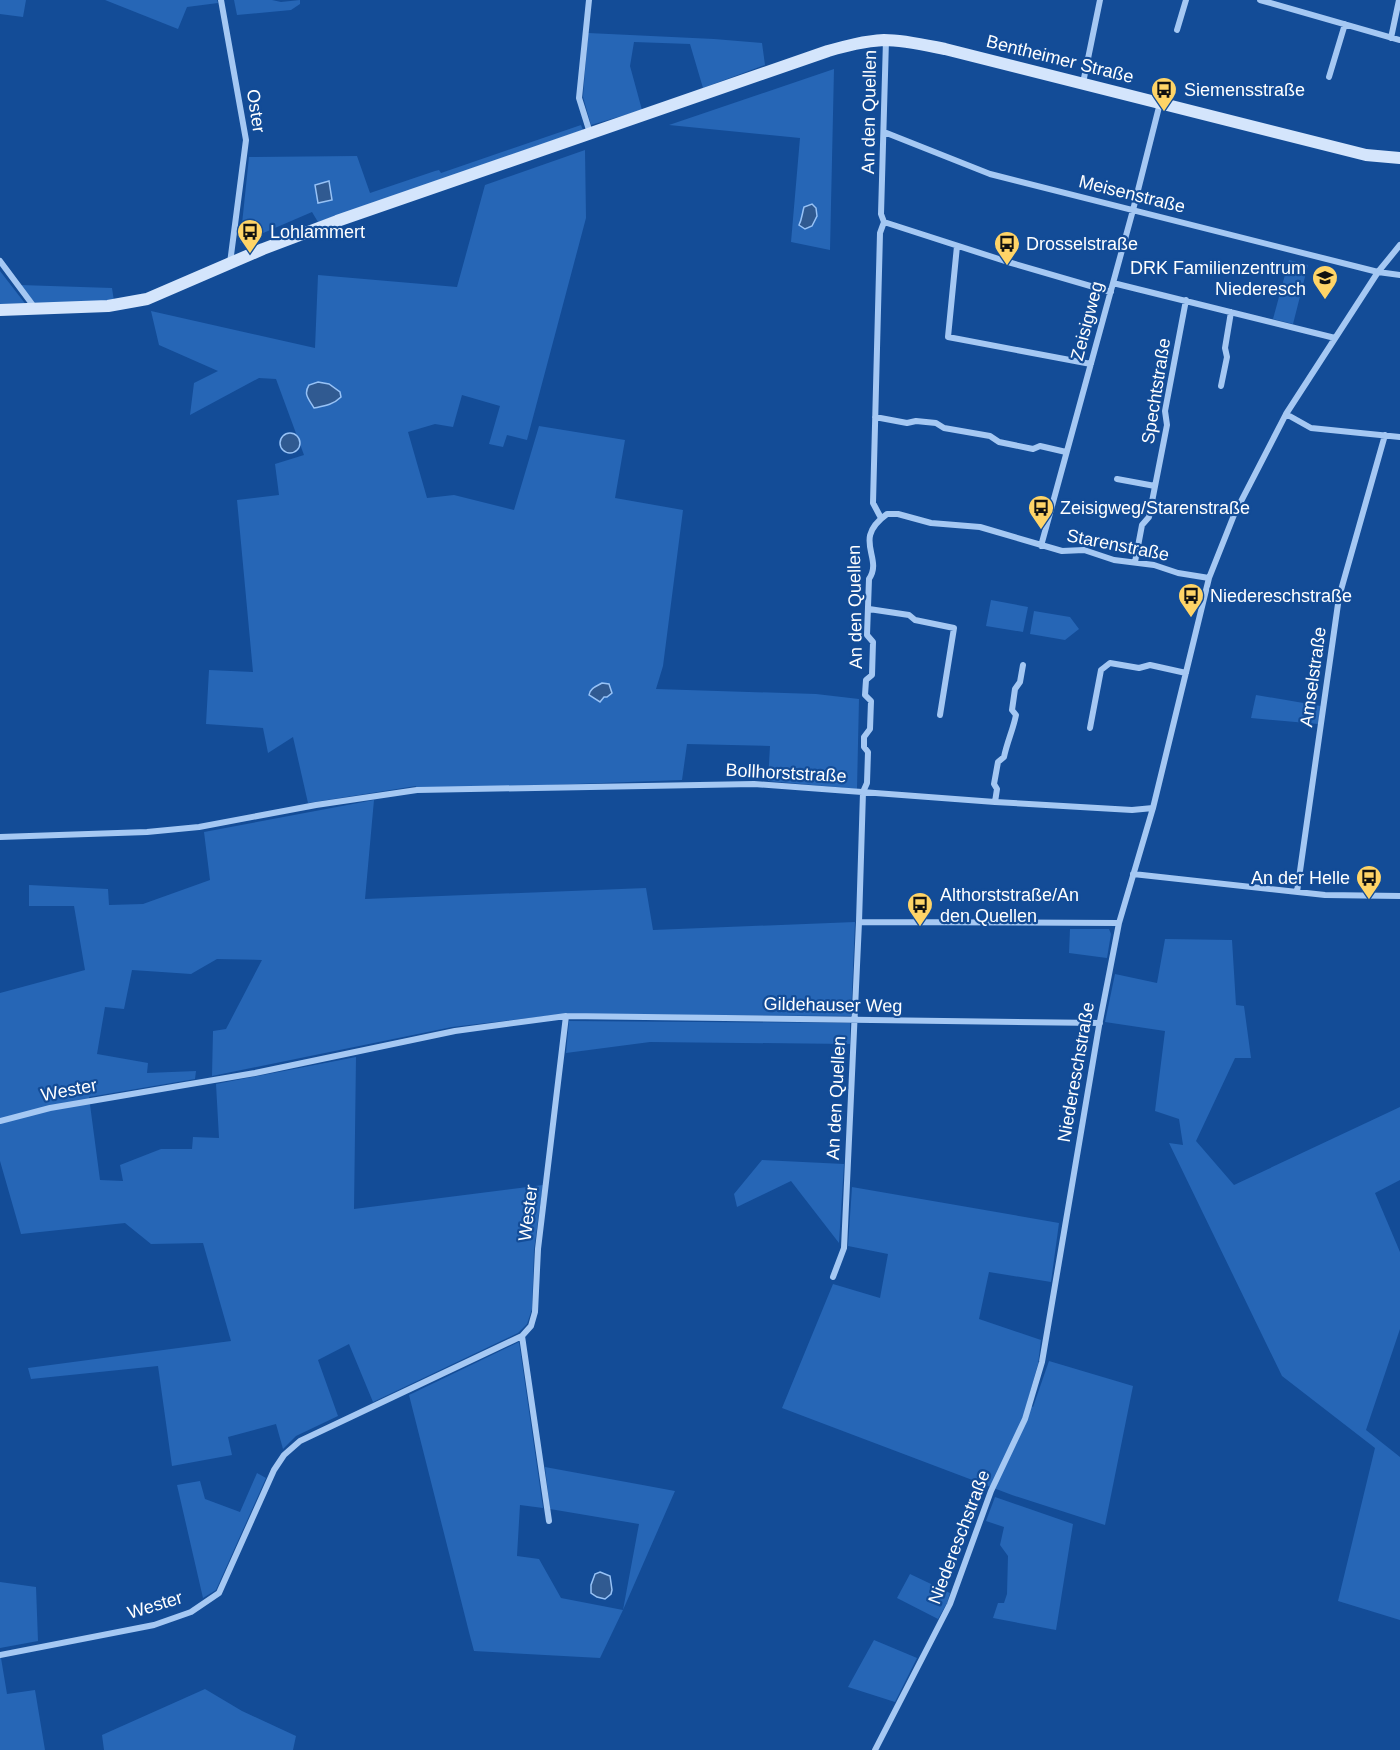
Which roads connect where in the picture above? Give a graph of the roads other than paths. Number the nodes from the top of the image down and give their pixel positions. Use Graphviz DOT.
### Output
graph roads {
  1 [pos="221,0"];
  2 [pos="589,0"];
  3 [pos="1100,0"];
  4 [pos="1186,0"];
  5 [pos="1260,0"];
  6 [pos="1399,0"];
  7 [pos="1345,24"];
  8 [pos="1177,30"];
  9 [pos="1391,38"];
  10 [pos="886,40"];
  11 [pos="1400,40"];
  12 [pos="1329,77"];
  13 [pos="1083,84"];
  14 [pos="1160,103"];
  15 [pos="884,132"];
  16 [pos="590,134"];
  17 [pos="1400,158"];
  18 [pos="1133,210"];
  19 [pos="884,222"];
  20 [pos="957,246"];
  21 [pos="1400,246"];
  22 [pos="0,261"];
  23 [pos="230,263"];
  24 [pos="1378,272"];
  25 [pos="1400,274"];
  26 [pos="1113,283"];
  27 [pos="1111,292"];
  28 [pos="1185,300"];
  29 [pos="36,309"];
  30 [pos="0,310"];
  31 [pos="1231,312"];
  32 [pos="1335,338"];
  33 [pos="1091,363"];
  34 [pos="1221,386"];
  35 [pos="1287,414"];
  36 [pos="875,417"];
  37 [pos="1384,435"];
  38 [pos="1400,437"];
  39 [pos="1066,452"];
  40 [pos="1117,478"];
  41 [pos="1155,486"];
  42 [pos="881,518"];
  43 [pos="1041,546"];
  44 [pos="1136,562"];
  45 [pos="1209,578"];
  46 [pos="869,609"];
  47 [pos="1023,665"];
  48 [pos="1186,672"];
  49 [pos="940,716"];
  50 [pos="1090,728"];
  51 [pos="863,792"];
  52 [pos="995,802"];
  53 [pos="1152,808"];
  54 [pos="0,837"];
  55 [pos="1133,874"];
  56 [pos="1297,892"];
  57 [pos="1400,896"];
  58 [pos="860,922"];
  59 [pos="1119,923"];
  60 [pos="566,1016"];
  61 [pos="855,1020"];
  62 [pos="1100,1023"];
  63 [pos="0,1121"];
  64 [pos="833,1277"];
  65 [pos="522,1336"];
  66 [pos="549,1521"];
  67 [pos="0,1655"];
  68 [pos="875,1750"];
  1 -- 23 [label="street, Oster"];
  2 -- 16 [label="street"];
  3 -- 13 [label="street"];
  4 -- 8 [label="street"];
  5 -- 7 [label="street"];
  6 -- 9 [label="street"];
  7 -- 9 [label="street"];
  7 -- 12 [label="street"];
  9 -- 11 [label="street"];
  10 -- 13 [label="main road, Bentheimer Straße"];
  10 -- 15 [label="street, An den Quellen"];
  10 -- 16 [label="main road, Bentheimer Straße"];
  13 -- 14 [label="main road, Bentheimer Straße"];
  14 -- 17 [label="main road, Bentheimer Straße"];
  14 -- 18 [label="street, Zeisigweg"];
  15 -- 18 [label="street, Meisenstraße"];
  15 -- 19 [label="street, An den Quellen"];
  16 -- 23 [label="main road, Bentheimer Straße"];
  18 -- 24 [label="street, Meisenstraße"];
  18 -- 26 [label="street, Zeisigweg"];
  19 -- 20 [label="street"];
  19 -- 36 [label="street, An den Quellen"];
  20 -- 27 [label="street"];
  20 -- 33 [label="street"];
  21 -- 24 [label="street, Niedereschstraße"];
  22 -- 29 [label="street"];
  23 -- 29 [label="main road, Bentheimer Straße"];
  24 -- 25 [label="street, Meisenstraße"];
  24 -- 32 [label="street, Niedereschstraße"];
  26 -- 27 [label="street, Zeisigweg"];
  26 -- 28 [label="street"];
  27 -- 33 [label="street, Zeisigweg"];
  28 -- 31 [label="street"];
  28 -- 41 [label="street, Spechtstraße"];
  29 -- 30 [label="main road, Bentheimer Straße"];
  31 -- 32 [label="street"];
  31 -- 34 [label="street"];
  32 -- 35 [label="street, Niedereschstraße"];
  33 -- 39 [label="street, Zeisigweg"];
  35 -- 37 [label="street"];
  35 -- 45 [label="street, Niedereschstraße"];
  36 -- 39 [label="street"];
  36 -- 42 [label="street, An den Quellen"];
  37 -- 38 [label="street"];
  37 -- 56 [label="street, Amselstraße"];
  39 -- 43 [label="street, Zeisigweg"];
  40 -- 41 [label="street"];
  41 -- 44 [label="street, Spechtstraße"];
  42 -- 43 [label="street, Starenstraße"];
  42 -- 46 [label="street, An den Quellen"];
  43 -- 44 [label="street, Starenstraße"];
  44 -- 45 [label="street, Starenstraße"];
  45 -- 48 [label="street, Niedereschstraße"];
  46 -- 49 [label="street"];
  46 -- 51 [label="street, An den Quellen"];
  47 -- 52 [label="street"];
  48 -- 50 [label="street"];
  48 -- 53 [label="street, Niedereschstraße"];
  51 -- 52 [label="street, Bollhorststraße"];
  51 -- 54 [label="street, Bollhorststraße"];
  51 -- 58 [label="street, An den Quellen"];
  52 -- 53 [label="street, Bollhorststraße"];
  53 -- 55 [label="street, Niedereschstraße"];
  55 -- 56 [label="street"];
  55 -- 59 [label="street, Niedereschstraße"];
  56 -- 57 [label="street"];
  58 -- 59 [label="street"];
  58 -- 61 [label="street, An den Quellen"];
  59 -- 62 [label="street, Niedereschstraße"];
  60 -- 61 [label="street, Gildehauser Weg"];
  60 -- 63 [label="street, Wester"];
  60 -- 65 [label="street, Wester"];
  61 -- 62 [label="street, Gildehauser Weg"];
  61 -- 64 [label="street, An den Quellen"];
  62 -- 68 [label="street, Niedereschstraße"];
  65 -- 66 [label="street"];
  65 -- 67 [label="street, Wester"];
}
